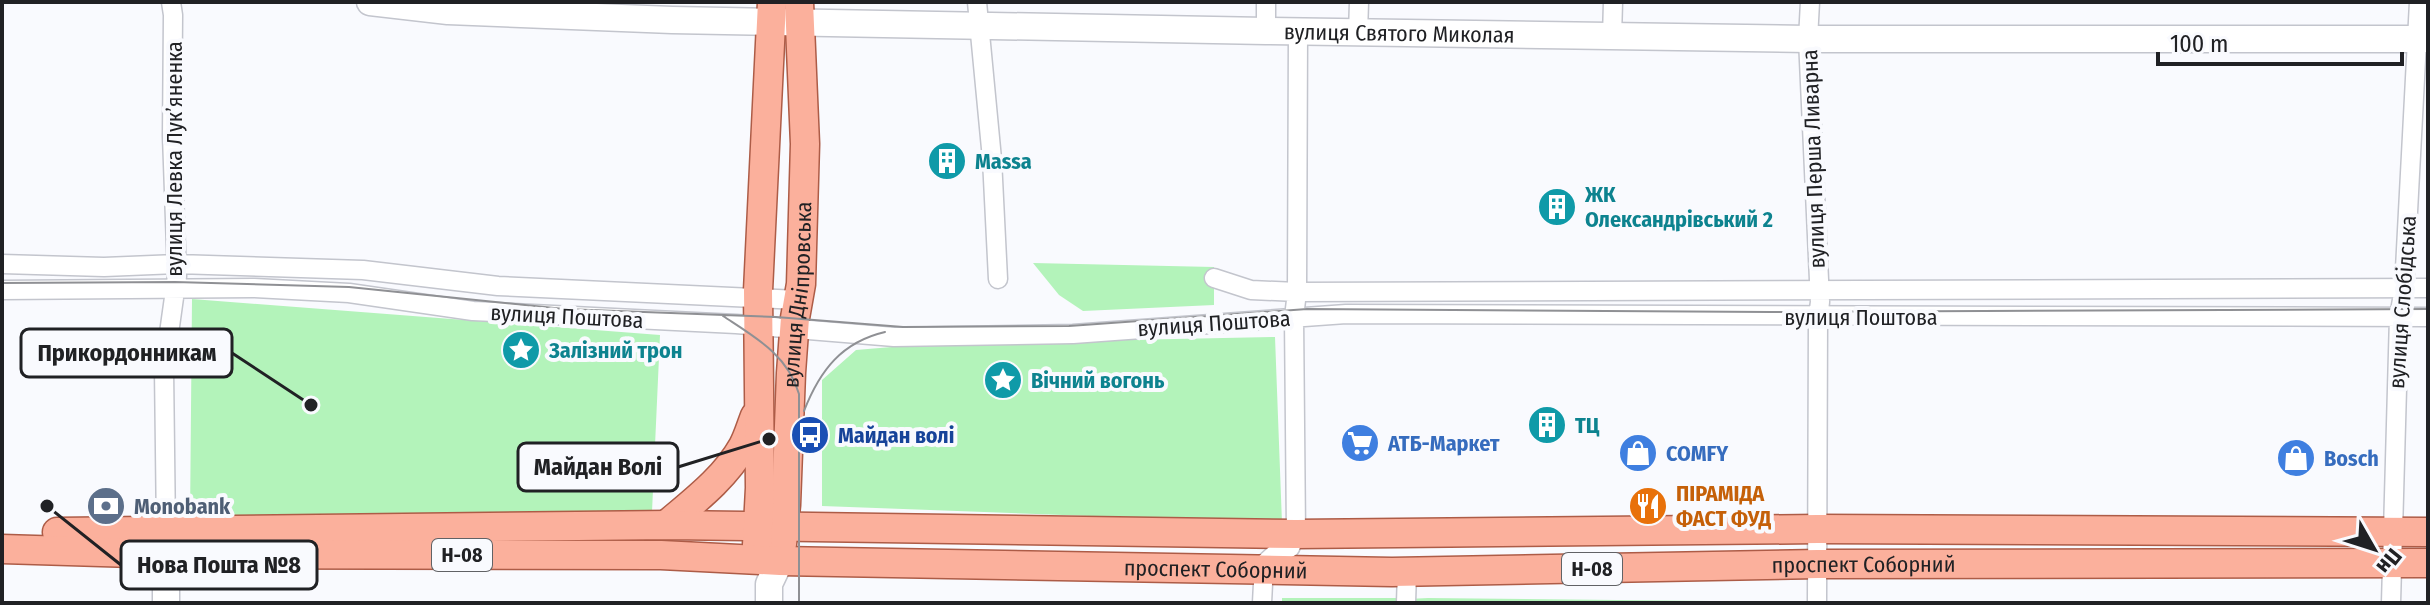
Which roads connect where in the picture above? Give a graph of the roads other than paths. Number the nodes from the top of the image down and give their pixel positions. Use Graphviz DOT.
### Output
graph roads {
  1 [pos="171,2"];
  2 [pos="370,2"];
  3 [pos="1266,2"];
  4 [pos="1359,2"];
  5 [pos="1613,2"];
  6 [pos="1810,2"];
  7 [pos="2419,2"];
  8 [pos="786,11"];
  9 [pos="978,14"];
  10 [pos="1266,31"];
  11 [pos="1298,31"];
  12 [pos="1358,33"];
  13 [pos="1612,37"];
  14 [pos="1808,39"];
  15 [pos="2422,39"];
  16 [pos="2,264"];
  17 [pos="177,264"];
  18 [pos="1214,278"];
  19 [pos="998,279"];
  20 [pos="174,288"];
  21 [pos="2404,288"];
  22 [pos="2428,288"];
  23 [pos="2,290"];
  24 [pos="1819,291"];
  25 [pos="1297,292"];
  26 [pos="759,298"];
  27 [pos="798,300"];
  28 [pos="1294,317"];
  29 [pos="1818,317"];
  30 [pos="2399,317"];
  31 [pos="2428,317"];
  32 [pos="760,327"];
  33 [pos="794,331"];
  34 [pos="759,408"];
  35 [pos="666,525"];
  36 [pos="771,528"];
  37 [pos="1818,529"];
  38 [pos="2428,532"];
  39 [pos="2,533"];
  40 [pos="2392,533"];
  41 [pos="1296,534"];
  42 [pos="167,542"];
  43 [pos="2,549"];
  44 [pos="2392,562"];
  45 [pos="2428,563"];
  46 [pos="1818,564"];
  47 [pos="1262,570"];
  48 [pos="1407,572"];
  49 [pos="769,577"];
  50 [pos="166,603"];
  51 [pos="1262,603"];
  52 [pos="1406,603"];
  53 [pos="1817,603"];
  54 [pos="2391,603"];
  1 -- 17 [label="street, вулиця Левка Лукʼяненка"];
  2 -- 8 [label="street, вулиця Святого Миколая"];
  3 -- 10 [label="street"];
  4 -- 12 [label="street"];
  5 -- 13 [label="street"];
  6 -- 14 [label="street, вулиця Перша Ливарна"];
  7 -- 15 [label="street, вулиця Слобідська"];
  8 -- 9 [label="street, вулиця Святого Миколая"];
  8 -- 26 [label="main road, вулиця Дніпровська"];
  8 -- 27 [label="main road, вулиця Дніпровська"];
  9 -- 10 [label="street, вулиця Святого Миколая"];
  9 -- 19 [label="street"];
  10 -- 11 [label="street, вулиця Святого Миколая"];
  11 -- 12 [label="street, вулиця Святого Миколая"];
  11 -- 25 [label="street"];
  12 -- 13 [label="street, вулиця Святого Миколая"];
  13 -- 14 [label="street, вулиця Святого Миколая"];
  14 -- 15 [label="street, вулиця Святого Миколая"];
  14 -- 24 [label="street, вулиця Перша Ливарна"];
  15 -- 21 [label="street, вулиця Слобідська"];
  16 -- 17 [label="street, вулиця Поштова"];
  17 -- 20 [label="street, вулиця Левка Лукʼяненка"];
  17 -- 26 [label="street, вулиця Поштова"];
  18 -- 25 [label="street, вулиця Поштова"];
  20 -- 23 [label="street, вулиця Поштова"];
  20 -- 32 [label="street, вулиця Поштова"];
  20 -- 42 [label="street, вулиця Левка Лукʼяненка"];
  21 -- 22 [label="street, вулиця Поштова"];
  21 -- 24 [label="street, вулиця Поштова"];
  21 -- 30 [label="street, вулиця Слобідська"];
  24 -- 25 [label="street, вулиця Поштова"];
  24 -- 29 [label="street, вулиця Перша Ливарна"];
  25 -- 28 [label="street"];
  26 -- 27 [label="street, вулиця Поштова"];
  26 -- 32 [label="main road, вулиця Дніпровська"];
  27 -- 33 [label="main road, вулиця Дніпровська"];
  28 -- 29 [label="street, вулиця Поштова"];
  28 -- 33 [label="street, вулиця Поштова"];
  28 -- 41 [label="street"];
  29 -- 30 [label="street, вулиця Поштова"];
  29 -- 37 [label="street, вулиця Перша Ливарна"];
  30 -- 31 [label="street, вулиця Поштова"];
  30 -- 40 [label="street, вулиця Слобідська"];
  32 -- 33 [label="street, вулиця Поштова"];
  32 -- 34 [label="main road, вулиця Дніпровська"];
  33 -- 36 [label="main road, вулиця Дніпровська"];
  34 -- 35 [label="main road"];
  34 -- 36 [label="main road, вулиця Дніпровська"];
  35 -- 36 [label="main road, проспект Соборний / Н-08"];
  35 -- 42 [label="main road, проспект Соборний / Н-08"];
  36 -- 41 [label="main road, проспект Соборний / Н-08"];
  36 -- 49 [label="main road, вулиця Дніпровська"];
  37 -- 40 [label="main road, проспект Соборний / Н-08"];
  37 -- 41 [label="main road, проспект Соборний / Н-08"];
  37 -- 46 [label="street, вулиця Перша Ливарна"];
  38 -- 40 [label="main road, проспект Соборний / Н-08"];
  39 -- 42 [label="main road, проспект Соборний / Н-08"];
  40 -- 44 [label="street, вулиця Слобідська"];
  41 -- 47 [label="street"];
  42 -- 43 [label="main road, проспект Соборний / Н-08"];
  42 -- 49 [label="main road, проспект Соборний / Н-08"];
  42 -- 50 [label="street, вулиця Левка Лукʼяненка"];
  44 -- 45 [label="main road, проспект Соборний / Н-08"];
  44 -- 46 [label="main road, проспект Соборний / Н-08"];
  44 -- 54 [label="street, вулиця Слобідська"];
  46 -- 48 [label="main road, проспект Соборний / Н-08"];
  46 -- 53 [label="street, вулиця Перша Ливарна"];
  47 -- 48 [label="main road, проспект Соборний / Н-08"];
  47 -- 49 [label="main road, проспект Соборний / Н-08"];
  47 -- 51 [label="street"];
  48 -- 52 [label="street"];
}
